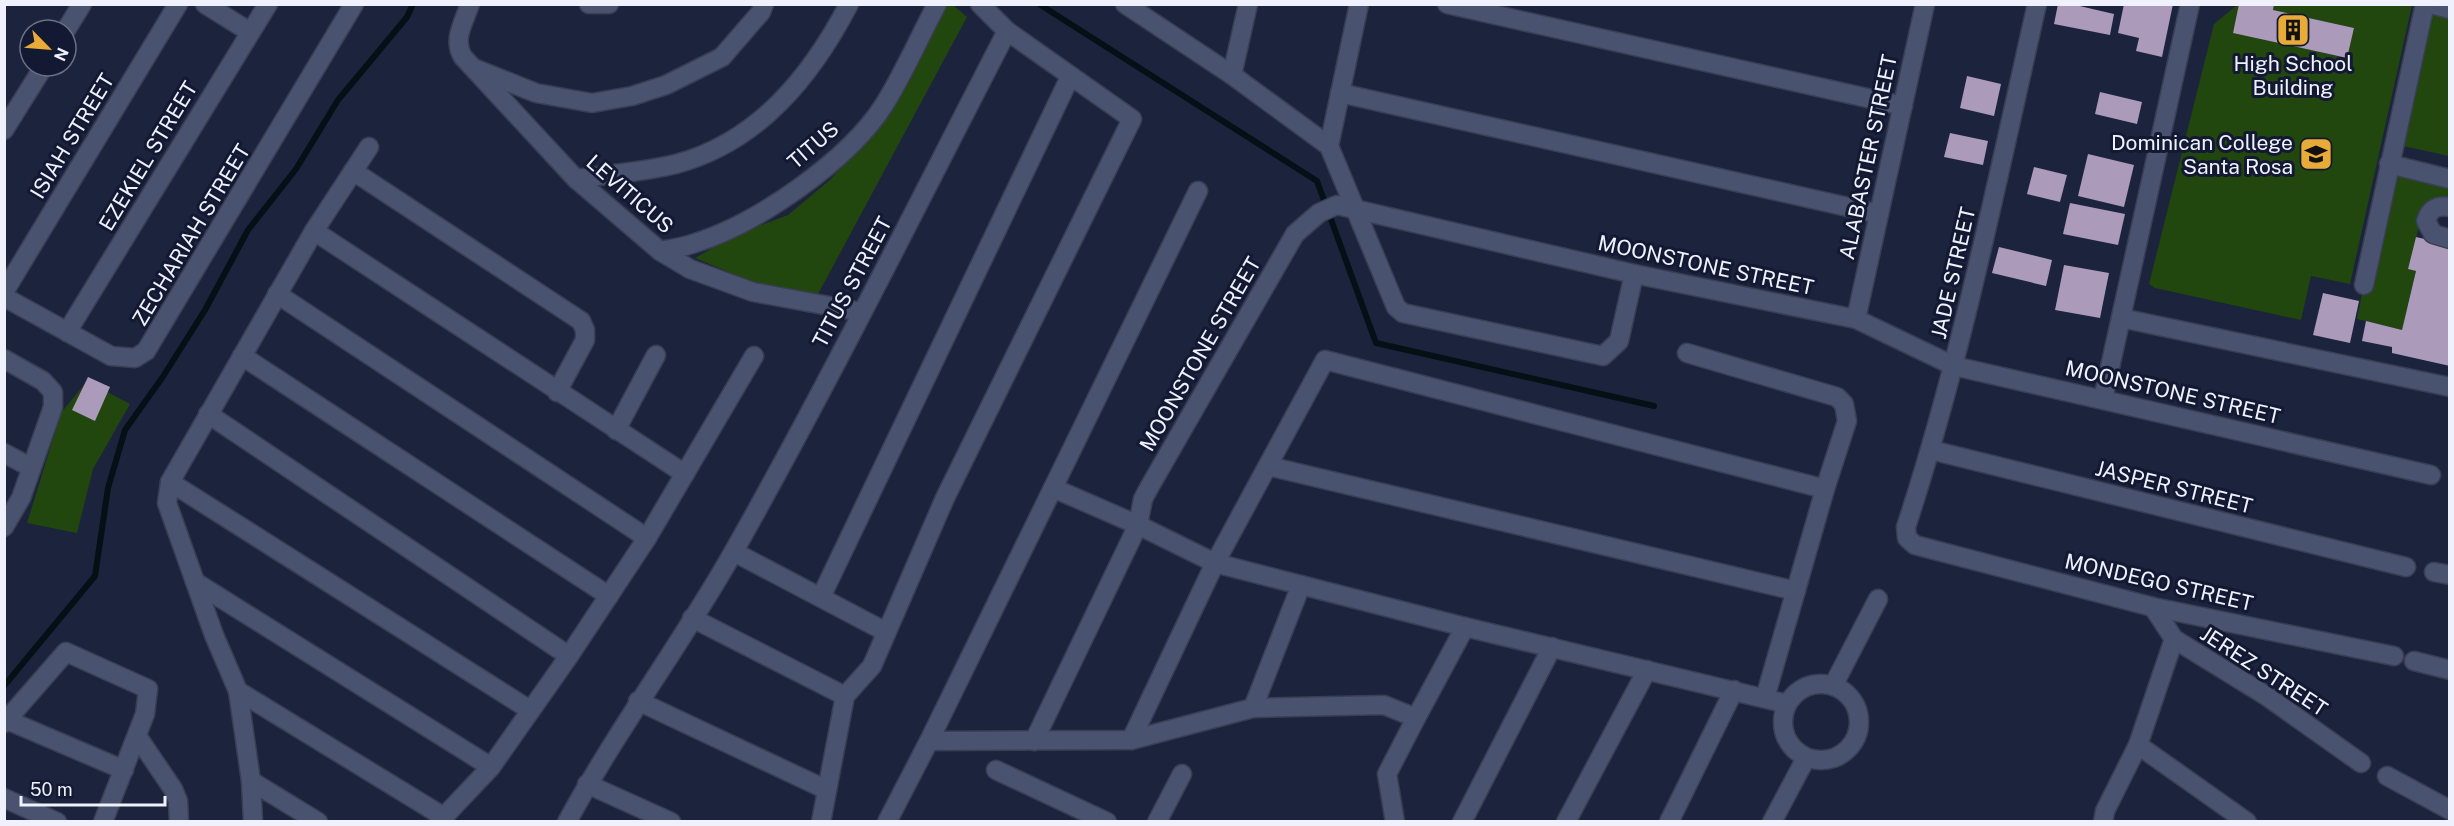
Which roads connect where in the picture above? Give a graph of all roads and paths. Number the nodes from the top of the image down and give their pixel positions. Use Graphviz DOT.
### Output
graph roads {
  1 [pos="82,4"];
  2 [pos="178,4"];
  3 [pos="205,4"];
  4 [pos="268,4"];
  5 [pos="354,4"];
  6 [pos="470,4"];
  7 [pos="589,4"];
  8 [pos="609,4"];
  9 [pos="764,4"];
  10 [pos="849,4"];
  11 [pos="937,4"];
  12 [pos="980,4"];
  13 [pos="1125,4"];
  14 [pos="1248,4"];
  15 [pos="1359,4"];
  16 [pos="1447,4"];
  17 [pos="1925,4"];
  18 [pos="2037,4"];
  19 [pos="2190,4"];
  20 [pos="2425,4"];
  21 [pos="2430,4"];
  22 [pos="2450,9"];
  23 [pos="73,18"];
  24 [pos="250,32"];
  25 [pos="1007,32"];
  26 [pos="472,68"];
  27 [pos="1232,75"];
  28 [pos="1070,77"];
  29 [pos="36,78"];
  30 [pos="1340,93"];
  31 [pos="1903,106"];
  32 [pos="4,130"];
  33 [pos="1329,146"];
  34 [pos="369,147"];
  35 [pos="2389,164"];
  36 [pos="353,171"];
  37 [pos="576,179"];
  38 [pos="2450,179"];
  39 [pos="1198,191"];
  40 [pos="2450,207"];
  41 [pos="1355,209"];
  42 [pos="1879,214"];
  43 [pos="314,231"];
  44 [pos="2450,239"];
  45 [pos="660,251"];
  46 [pos="1634,274"];
  47 [pos="2364,285"];
  48 [pos="4,292"];
  49 [pos="277,294"];
  50 [pos="4,297"];
  51 [pos="862,312"];
  52 [pos="2121,318"];
  53 [pos="1856,319"];
  54 [pos="68,332"];
  55 [pos="1687,353"];
  56 [pos="656,355"];
  57 [pos="242,356"];
  58 [pos="754,356"];
  59 [pos="4,359"];
  60 [pos="1954,366"];
  61 [pos="2450,387"];
  62 [pos="557,392"];
  63 [pos="2103,399"];
  64 [pos="208,414"];
  65 [pos="616,430"];
  66 [pos="1931,450"];
  67 [pos="4,453"];
  68 [pos="1268,466"];
  69 [pos="30,467"];
  70 [pos="685,474"];
  71 [pos="2431,475"];
  72 [pos="170,482"];
  73 [pos="1053,488"];
  74 [pos="1825,489"];
  75 [pos="1138,525"];
  76 [pos="4,527"];
  77 [pos="647,538"];
  78 [pos="1915,545"];
  79 [pos="734,552"];
  80 [pos="1215,563"];
  81 [pos="2406,567"];
  82 [pos="195,582"];
  83 [pos="1301,585"];
  84 [pos="1796,591"];
  85 [pos="609,596"];
  86 [pos="821,597"];
  87 [pos="1878,599"];
  88 [pos="2153,607"];
  89 [pos="692,618"];
  90 [pos="1466,627"];
  91 [pos="886,632"];
  92 [pos="2174,639"];
  93 [pos="1552,647"];
  94 [pos="569,656"];
  95 [pos="2394,656"];
  96 [pos="2414,661"];
  97 [pos="1647,670"];
  98 [pos="2450,670"];
  99 [pos="1833,686"];
  100 [pos="1734,690"];
  101 [pos="238,692"];
  102 [pos="845,696"];
  103 [pos="1765,698"];
  104 [pos="638,701"];
  105 [pos="1787,704"];
  106 [pos="1253,708"];
  107 [pos="530,710"];
  108 [pos="1416,718"];
  109 [pos="6,721"];
  110 [pos="137,736"];
  111 [pos="1131,740"];
  112 [pos="929,741"];
  113 [pos="1034,741"];
  114 [pos="2138,745"];
  115 [pos="1806,758"];
  116 [pos="2361,763"];
  117 [pos="491,767"];
  118 [pos="124,770"];
  119 [pos="996,770"];
  120 [pos="1182,774"];
  121 [pos="2387,776"];
  122 [pos="251,781"];
  123 [pos="588,784"];
  124 [pos="827,790"];
  125 [pos="4,798"];
  126 [pos="2450,810"];
  127 [pos="441,819"];
  128 [pos="57,822"];
  129 [pos="103,822"];
  130 [pos="179,822"];
  131 [pos="254,822"];
  132 [pos="318,822"];
  133 [pos="567,822"];
  134 [pos="671,822"];
  135 [pos="821,822"];
  136 [pos="886,822"];
  137 [pos="1107,822"];
  138 [pos="1157,822"];
  139 [pos="1395,822"];
  140 [pos="1462,822"];
  141 [pos="1566,822"];
  142 [pos="1669,822"];
  143 [pos="1772,822"];
  144 [pos="2103,822"];
  145 [pos="2247,822"];
  1 -- 23 [label="street"];
  2 -- 48 [label="street, ISIAH STREET"];
  3 -- 24 [label="street"];
  4 -- 24 [label="street, EZEKIEL STREET"];
  5 -- 54 [label="street, ZECHARIAH STREET"];
  6 -- 26 [label="street, LEVITICUS"];
  7 -- 8 [label="street"];
  9 -- 26 [label="street"];
  10 -- 37 [label="street"];
  11 -- 45 [label="street, TITUS"];
  12 -- 25 [label="street"];
  13 -- 27 [label="street"];
  14 -- 27 [label="street"];
  15 -- 30 [label="street"];
  16 -- 31 [label="street"];
  17 -- 31 [label="street, ALABASTER STREET"];
  18 -- 60 [label="street, JADE STREET"];
  19 -- 52 [label="street"];
  20 -- 35 [label="street"];
  21 -- 22 [label="street"];
  24 -- 54 [label="street, EZEKIEL STREET"];
  25 -- 28 [label="street"];
  25 -- 51 [label="street, TITUS STREET"];
  26 -- 37 [label="street, LEVITICUS"];
  27 -- 33 [label="street"];
  28 -- 86 [label="street"];
  28 -- 91 [label="street"];
  29 -- 32 [label="street"];
  30 -- 33 [label="street"];
  30 -- 42 [label="street"];
  31 -- 42 [label="street, ALABASTER STREET"];
  33 -- 41 [label="street"];
  34 -- 36 [label="street"];
  35 -- 38 [label="street"];
  35 -- 47 [label="street"];
  36 -- 43 [label="street"];
  36 -- 62 [label="street"];
  37 -- 45 [label="street, LEVITICUS"];
  39 -- 73 [label="street"];
  40 -- 44 [label="street"];
  41 -- 46 [label="street, MOONSTONE STREET"];
  41 -- 46 [label="street"];
  41 -- 75 [label="street, MOONSTONE STREET"];
  42 -- 53 [label="street, ALABASTER STREET"];
  43 -- 49 [label="street"];
  43 -- 62 [label="street"];
  45 -- 51 [label="street, LEVITICUS"];
  46 -- 53 [label="street, MOONSTONE STREET"];
  49 -- 57 [label="street"];
  49 -- 77 [label="street"];
  50 -- 54 [label="street, ZECHARIAH STREET"];
  51 -- 79 [label="street, TITUS STREET"];
  52 -- 61 [label="street"];
  52 -- 63 [label="street"];
  53 -- 60 [label="street, MOONSTONE STREET"];
  55 -- 74 [label="street"];
  56 -- 65 [label="street"];
  57 -- 64 [label="street"];
  57 -- 85 [label="street"];
  58 -- 70 [label="street"];
  59 -- 69 [label="street"];
  60 -- 63 [label="street, MOONSTONE STREET"];
  60 -- 66 [label="street, JADE STREET"];
  62 -- 65 [label="street"];
  63 -- 71 [label="street, MOONSTONE STREET"];
  64 -- 72 [label="street"];
  64 -- 94 [label="street"];
  65 -- 70 [label="street"];
  66 -- 78 [label="street, JADE STREET"];
  66 -- 81 [label="street, JASPER STREET"];
  67 -- 69 [label="street"];
  68 -- 74 [label="street"];
  68 -- 80 [label="street"];
  68 -- 84 [label="street"];
  69 -- 76 [label="street"];
  70 -- 77 [label="street"];
  72 -- 82 [label="street"];
  72 -- 107 [label="street"];
  73 -- 75 [label="street"];
  73 -- 112 [label="street"];
  74 -- 84 [label="street"];
  75 -- 80 [label="street"];
  75 -- 113 [label="street, MOONSTONE STREET"];
  77 -- 85 [label="street"];
  78 -- 88 [label="street, MONDEGO STREET"];
  79 -- 86 [label="street"];
  79 -- 89 [label="street, TITUS STREET"];
  80 -- 83 [label="street"];
  80 -- 111 [label="street"];
  82 -- 101 [label="street"];
  82 -- 117 [label="street"];
  83 -- 90 [label="street"];
  83 -- 106 [label="street"];
  84 -- 103 [label="street"];
  85 -- 94 [label="street"];
  86 -- 91 [label="street"];
  87 -- 99 [label="street"];
  88 -- 92 [label="street, JEREZ STREET"];
  88 -- 95 [label="street, MONDEGO STREET"];
  89 -- 102 [label="street"];
  89 -- 104 [label="street, TITUS STREET"];
  90 -- 93 [label="street"];
  90 -- 108 [label="street"];
  91 -- 102 [label="street"];
  92 -- 114 [label="street"];
  92 -- 116 [label="street, JEREZ STREET"];
  93 -- 97 [label="street"];
  93 -- 140 [label="street"];
  94 -- 107 [label="street"];
  96 -- 98 [label="street"];
  97 -- 100 [label="street"];
  97 -- 141 [label="street"];
  99 -- 105 [label="street"];
  99 -- 115 [label="street"];
  100 -- 103 [label="street"];
  100 -- 142 [label="street"];
  101 -- 122 [label="street"];
  101 -- 127 [label="street"];
  102 -- 124 [label="street"];
  103 -- 105 [label="street"];
  104 -- 123 [label="street, TITUS STREET"];
  104 -- 124 [label="street"];
  105 -- 115 [label="street"];
  106 -- 108 [label="street"];
  106 -- 111 [label="street"];
  107 -- 117 [label="street"];
  108 -- 139 [label="street"];
  109 -- 110 [label="street"];
  109 -- 118 [label="street"];
  110 -- 118 [label="street"];
  110 -- 130 [label="street"];
  111 -- 113 [label="street"];
  112 -- 113 [label="street"];
  112 -- 136 [label="street"];
  114 -- 144 [label="street"];
  114 -- 145 [label="street"];
  115 -- 143 [label="street"];
  117 -- 127 [label="street"];
  118 -- 129 [label="street"];
  119 -- 137 [label="street"];
  120 -- 138 [label="street"];
  121 -- 126 [label="street"];
  122 -- 131 [label="street"];
  122 -- 132 [label="street"];
  123 -- 133 [label="street, TITUS STREET"];
  123 -- 134 [label="street"];
  124 -- 135 [label="street"];
  125 -- 128 [label="street"];
}
